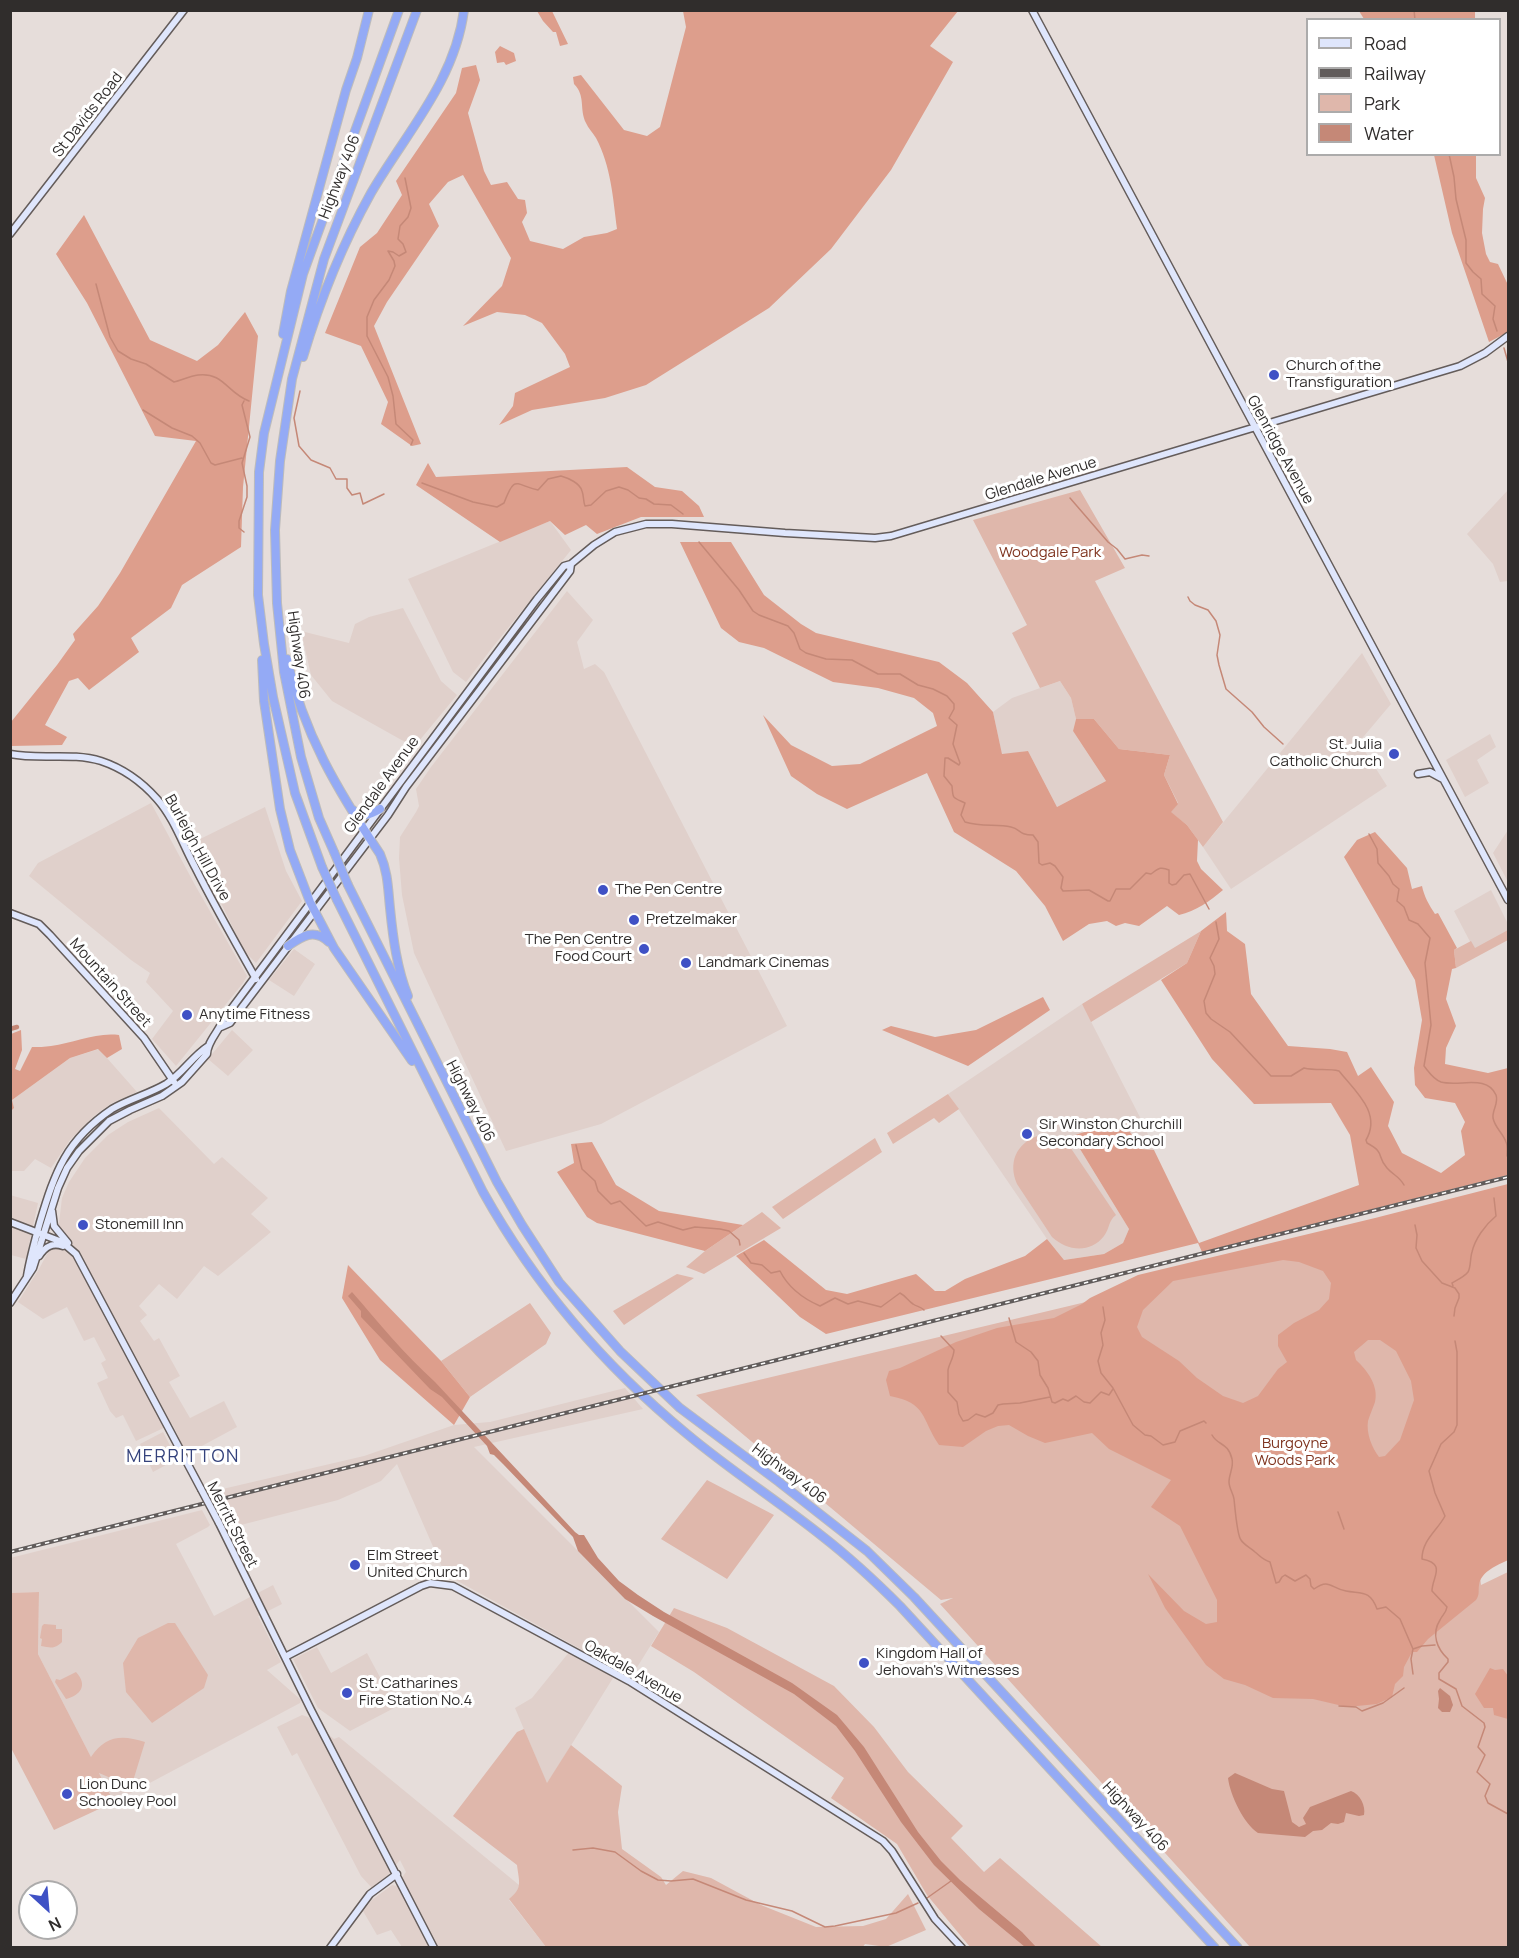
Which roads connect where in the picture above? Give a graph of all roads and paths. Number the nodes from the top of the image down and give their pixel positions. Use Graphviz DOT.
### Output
graph roads {
  1 [pos="184,10"];
  2 [pos="364,10"];
  3 [pos="369,10"];
  4 [pos="399,10"];
  5 [pos="417,10"];
  6 [pos="464,10"];
  7 [pos="1032,10"];
  8 [pos="357,58"];
  9 [pos="10,234"];
  10 [pos="1509,336"];
  11 [pos="288,411"];
  12 [pos="1254,427"];
  13 [pos="264,433"];
  14 [pos="571,564"];
  15 [pos="258,595"];
  16 [pos="277,603"];
  17 [pos="467,694"];
  18 [pos="472,701"];
  19 [pos="10,754"];
  20 [pos="1418,774"];
  21 [pos="1444,780"];
  22 [pos="350,807"];
  23 [pos="380,809"];
  24 [pos="364,830"];
  25 [pos="370,838"];
  26 [pos="1509,900"];
  27 [pos="310,902"];
  28 [pos="316,909"];
  29 [pos="10,913"];
  30 [pos="288,946"];
  31 [pos="342,960"];
  32 [pos="255,977"];
  33 [pos="259,985"];
  34 [pos="220,1028"];
  35 [pos="207,1047"];
  36 [pos="438,1066"];
  37 [pos="425,1078"];
  38 [pos="172,1079"];
  39 [pos="177,1086"];
  40 [pos="53,1203"];
  41 [pos="10,1222"];
  42 [pos="40,1232"];
  43 [pos="69,1247"];
  44 [pos="35,1262"];
  45 [pos="26,1278"];
  46 [pos="10,1303"];
  47 [pos="285,1657"];
  48 [pos="396,1874"];
  49 [pos="330,1947"];
  50 [pos="434,1947"];
  51 [pos="962,1947"];
  52 [pos="1215,1947"];
  53 [pos="1238,1947"];
  1 -- 9 [label="main road, St Davids Road"];
  2 -- 8 [label="highway"];
  3 -- 8 [label="highway"];
  4 -- 13 [label="highway, Highway 406"];
  5 -- 11 [label="highway, Highway 406"];
  6 -- 11 [label="highway"];
  7 -- 12 [label="main road, Glenridge Avenue"];
  8 -- 13 [label="highway"];
  10 -- 12 [label="main road, Glendale Avenue"];
  11 -- 16 [label="highway, Highway 406"];
  12 -- 14 [label="main road, Glendale Avenue"];
  12 -- 21 [label="main road, Glenridge Avenue"];
  13 -- 15 [label="highway, Highway 406"];
  14 -- 17 [label="main road, Glendale Avenue"];
  14 -- 18 [label="main road, Glendale Avenue"];
  15 -- 27 [label="highway"];
  15 -- 37 [label="highway, Highway 406, bridge"];
  16 -- 22 [label="highway"];
  16 -- 36 [label="highway, Highway 406, bridge"];
  17 -- 18 [label="main road"];
  17 -- 23 [label="main road, Glendale Avenue"];
  18 -- 25 [label="main road, Glendale Avenue"];
  19 -- 32 [label="main road, Burleigh Hill Drive"];
  20 -- 21 [label="main road"];
  21 -- 26 [label="main road, Glenridge Avenue"];
  22 -- 23 [label="highway"];
  22 -- 24 [label="highway"];
  23 -- 24 [label="main road, Glendale Avenue"];
  24 -- 25 [label="highway"];
  24 -- 27 [label="main road, Glendale Avenue"];
  25 -- 28 [label="main road, Glendale Avenue"];
  25 -- 36 [label="highway"];
  27 -- 28 [label="highway"];
  27 -- 32 [label="main road, Glendale Avenue"];
  28 -- 30 [label="main road, Glendale Avenue"];
  28 -- 31 [label="highway"];
  29 -- 38 [label="main road, Mountain Street"];
  30 -- 31 [label="highway"];
  30 -- 33 [label="main road, Glendale Avenue"];
  31 -- 37 [label="highway"];
  32 -- 33 [label="main road, Burleigh Hill Drive"];
  32 -- 34 [label="main road, Glendale Avenue"];
  33 -- 34 [label="main road, Glendale Avenue"];
  34 -- 35 [label="main road, Glendale Avenue"];
  35 -- 38 [label="main road, Glendale Avenue"];
  35 -- 39 [label="main road, Glendale Avenue"];
  36 -- 53 [label="highway, Highway 406"];
  37 -- 52 [label="highway, Highway 406"];
  38 -- 39 [label="main road, Mountain Street"];
  38 -- 42 [label="main road, Glendale Avenue"];
  39 -- 40 [label="main road, Glendale Avenue"];
  40 -- 42 [label="main road, Glendale Avenue"];
  40 -- 43 [label="main road"];
  41 -- 42 [label="main road, Merritt Street"];
  42 -- 43 [label="main road, Merritt Street"];
  42 -- 44 [label="main road, Glendale Avenue"];
  42 -- 45 [label="main road, Glendale Avenue"];
  43 -- 44 [label="main road"];
  43 -- 47 [label="main road, Merritt Street, bridge"];
  44 -- 45 [label="main road, Glendale Avenue"];
  45 -- 46 [label="main road, Glendale Avenue"];
  47 -- 48 [label="main road, Merritt Street"];
  47 -- 51 [label="main road, Oakdale Avenue"];
  48 -- 49 [label="main road"];
  48 -- 50 [label="main road, Merritt Street"];
}
